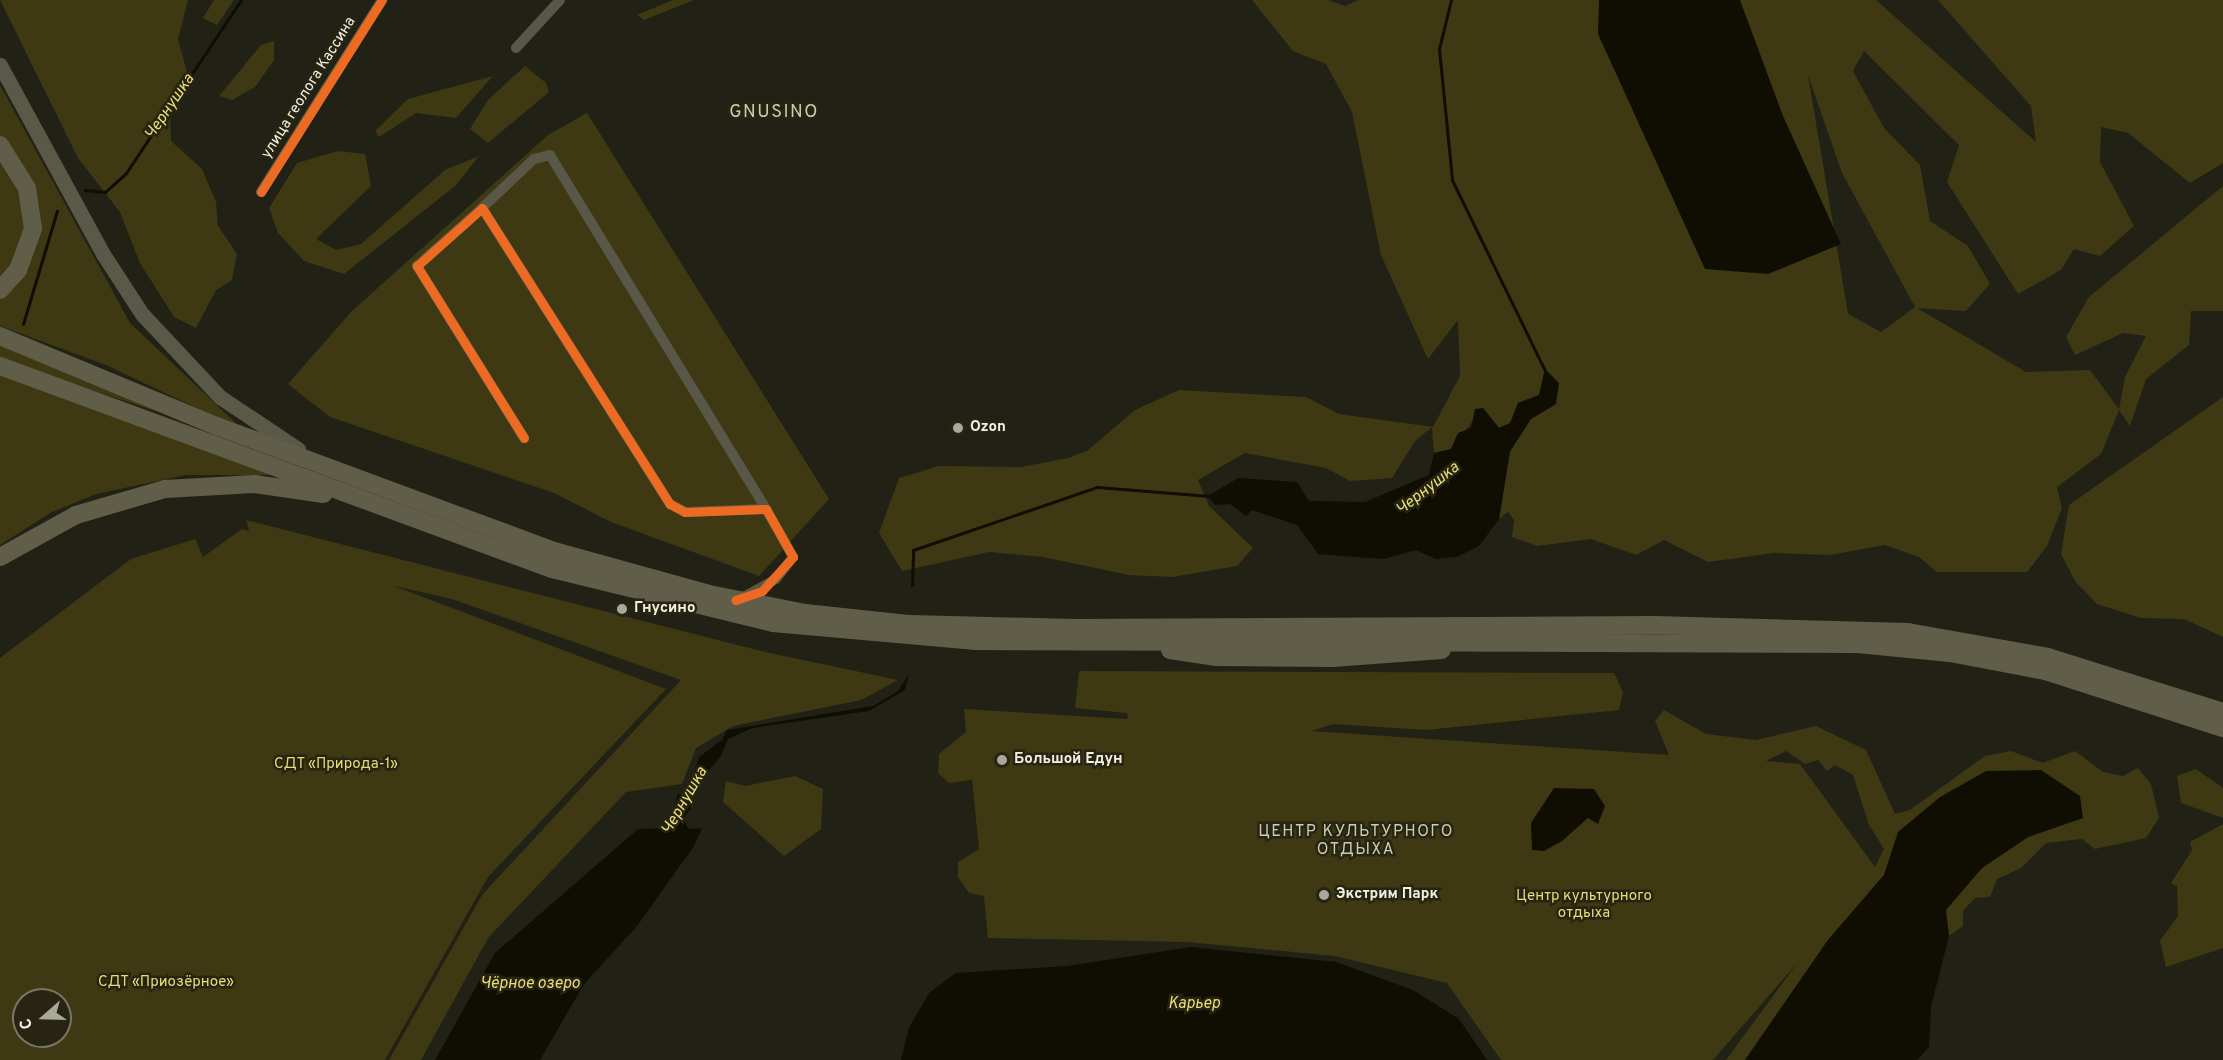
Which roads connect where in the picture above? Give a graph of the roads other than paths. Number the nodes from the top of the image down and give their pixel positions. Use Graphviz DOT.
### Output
graph roads {
  1 [pos="382,0"];
  2 [pos="560,0"];
  3 [pos="516,48"];
  4 [pos="0,65"];
  5 [pos="0,145"];
  6 [pos="261,192"];
  7 [pos="482,208"];
  8 [pos="0,290"];
  9 [pos="0,336"];
  10 [pos="0,366"];
  11 [pos="524,438"];
  12 [pos="382,488"];
  13 [pos="377,508"];
  14 [pos="766,509"];
  15 [pos="0,556"];
  16 [pos="736,600"];
  17 [pos="2223,712"];
  18 [pos="2223,728"];
  1 -- 6 [label="street, улица геолога Кассина"];
  2 -- 3 [label="street"];
  4 -- 12 [label="main road"];
  5 -- 8 [label="highway"];
  7 -- 11 [label="street"];
  7 -- 14 [label="street"];
  7 -- 14 [label="street"];
  9 -- 12 [label="highway"];
  10 -- 13 [label="highway"];
  12 -- 16 [label="highway"];
  13 -- 15 [label="highway"];
  13 -- 18 [label="highway"];
  14 -- 16 [label="street"];
  16 -- 17 [label="highway"];
}
